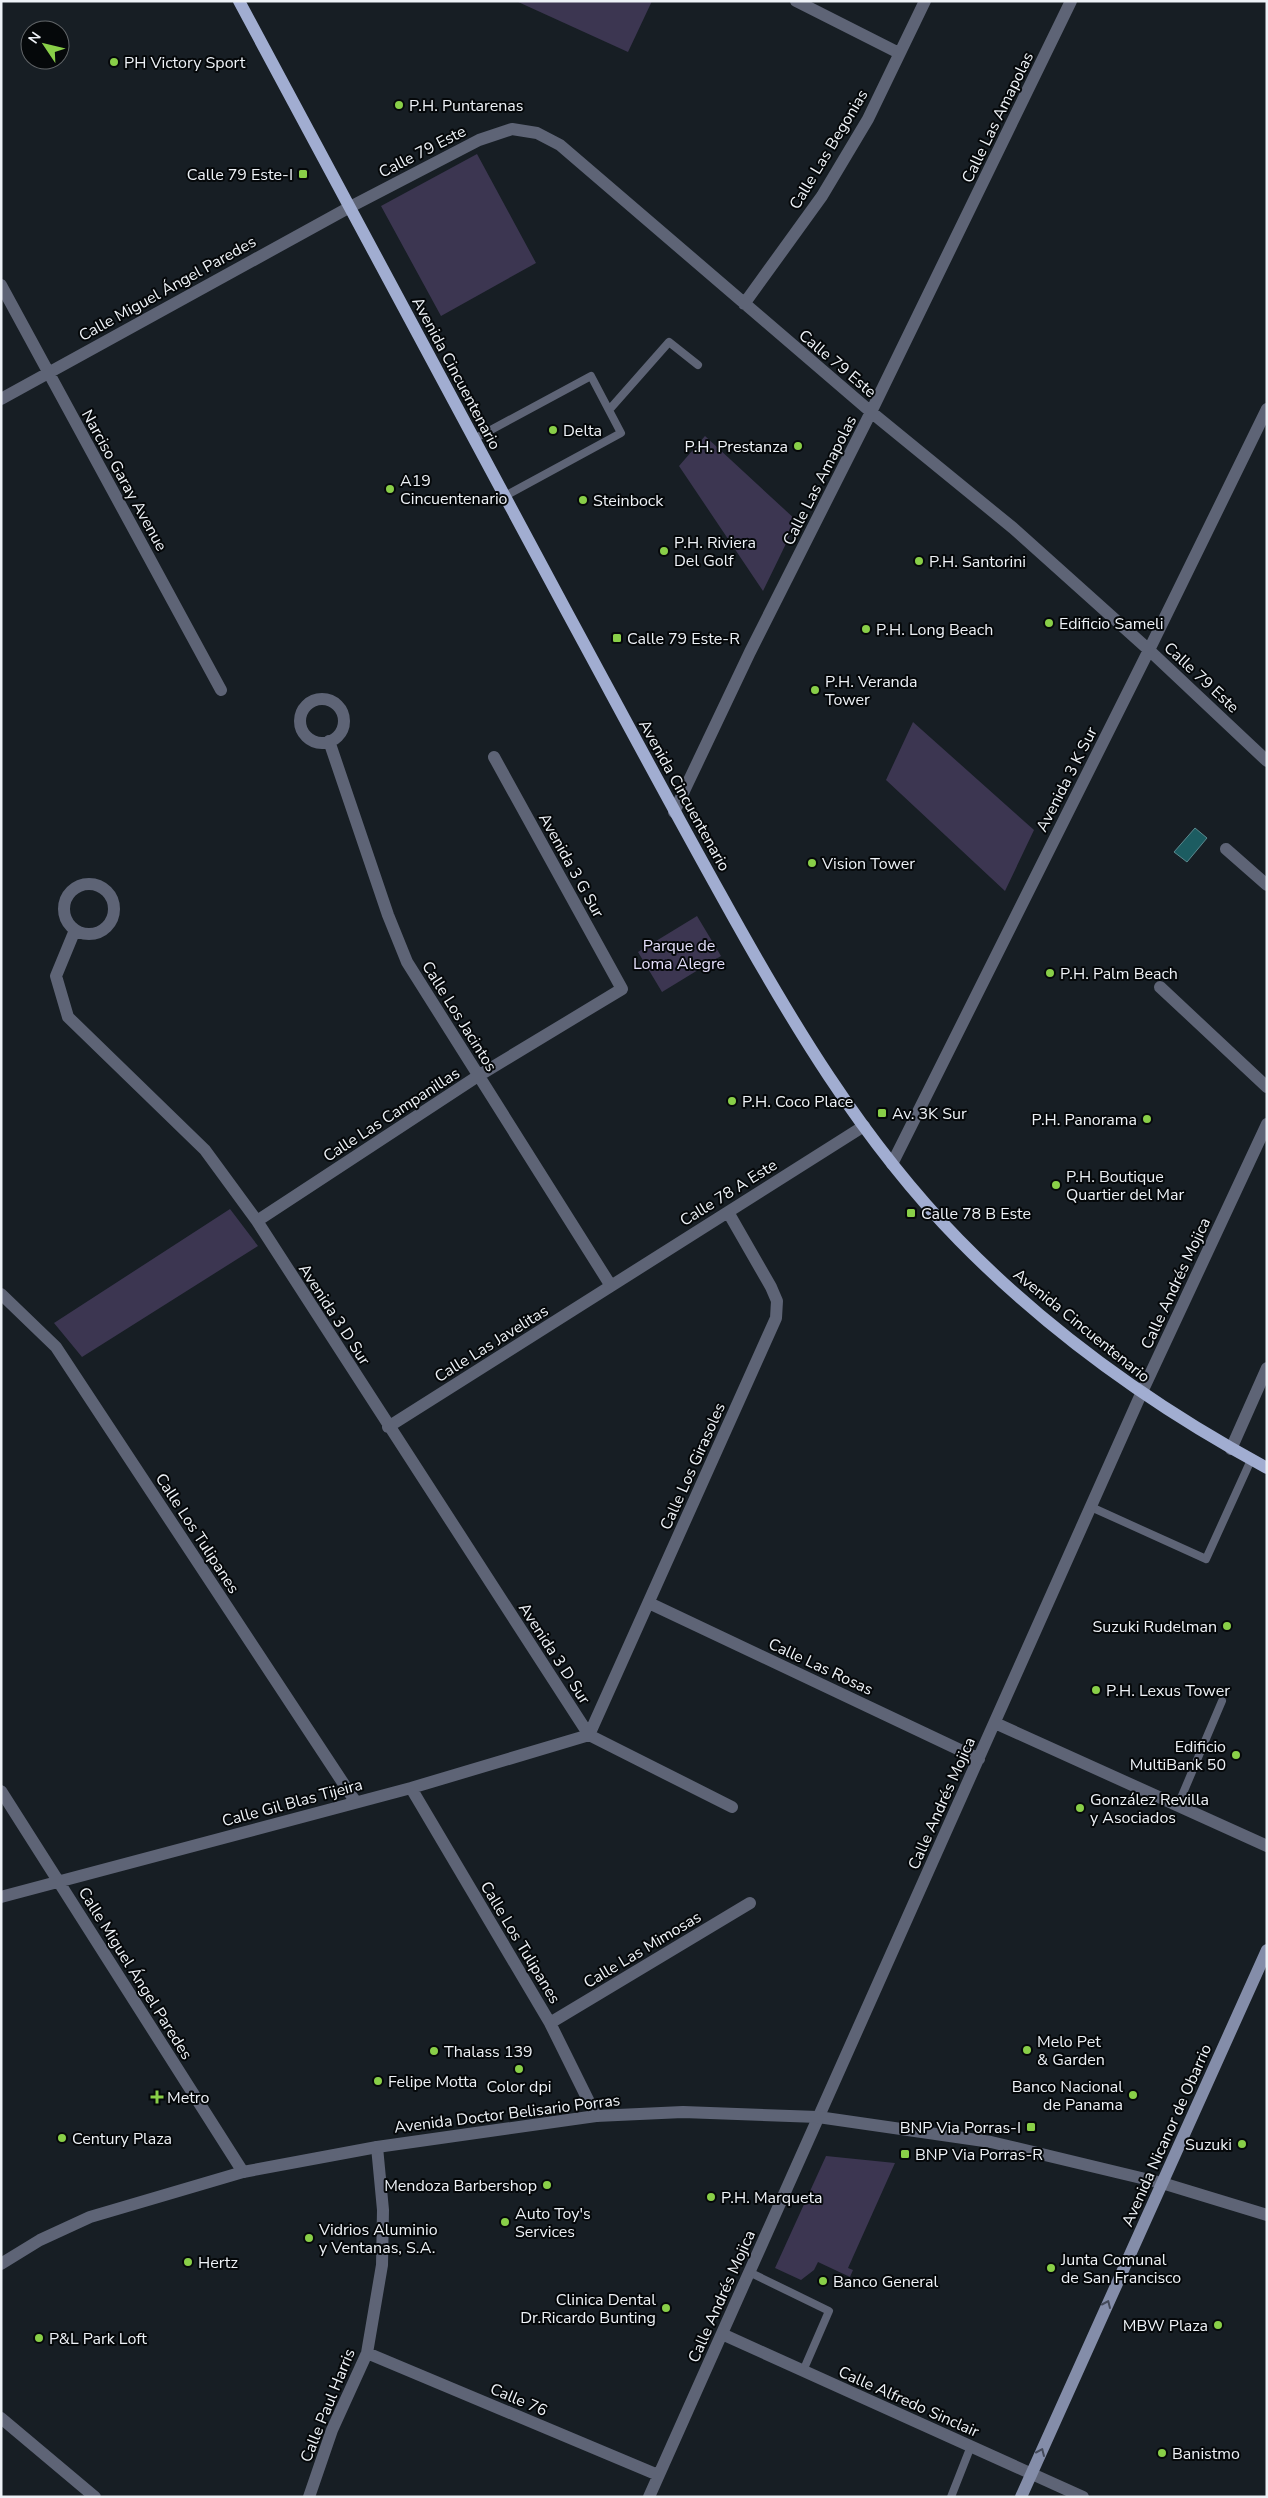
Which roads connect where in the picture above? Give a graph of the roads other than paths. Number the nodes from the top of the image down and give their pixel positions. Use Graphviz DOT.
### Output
graph roads {
  1 [pos="239,1"];
  2 [pos="796,1"];
  3 [pos="925,1"];
  4 [pos="1072,1"];
  5 [pos="899,53"];
  6 [pos="350,207"];
  7 [pos="1,285"];
  8 [pos="744,304"];
  9 [pos="698,365"];
  10 [pos="47,372"];
  11 [pos="1,399"];
  12 [pos="1267,408"];
  13 [pos="609,410"];
  14 [pos="871,412"];
  15 [pos="474,439"];
  16 [pos="505,496"];
  17 [pos="1149,650"];
  18 [pos="221,690"];
  19 [pos="329,741"];
  20 [pos="494,757"];
  21 [pos="1267,761"];
  22 [pos="674,812"];
  23 [pos="1226,849"];
  24 [pos="1267,885"];
  25 [pos="75,930"];
  26 [pos="1160,987"];
  27 [pos="622,989"];
  28 [pos="478,1076"];
  29 [pos="1267,1087"];
  30 [pos="1267,1124"];
  31 [pos="864,1126"];
  32 [pos="892,1164"];
  33 [pos="728,1212"];
  34 [pos="257,1221"];
  35 [pos="611,1286"];
  36 [pos="1,1294"];
  37 [pos="1267,1368"];
  38 [pos="1141,1394"];
  39 [pos="388,1427"];
  40 [pos="1232,1449"];
  41 [pos="1251,1460"];
  42 [pos="1267,1468"];
  43 [pos="1091,1507"];
  44 [pos="648,1603"];
  45 [pos="1222,1701"];
  46 [pos="995,1723"];
  47 [pos="589,1735"];
  48 [pos="979,1759"];
  49 [pos="411,1788"];
  50 [pos="1,1790"];
  51 [pos="355,1801"];
  52 [pos="732,1806"];
  53 [pos="1178,1806"];
  54 [pos="1267,1846"];
  55 [pos="59,1882"];
  56 [pos="1,1897"];
  57 [pos="750,1903"];
  58 [pos="1267,1950"];
  59 [pos="550,2023"];
  60 [pos="596,2116"];
  61 [pos="818,2117"];
  62 [pos="377,2146"];
  63 [pos="242,2172"];
  64 [pos="1162,2183"];
  65 [pos="1267,2216"];
  66 [pos="1,2264"];
  67 [pos="750,2272"];
  68 [pos="722,2334"];
  69 [pos="367,2353"];
  70 [pos="803,2371"];
  71 [pos="1,2418"];
  72 [pos="971,2446"];
  73 [pos="1031,2474"];
  74 [pos="658,2475"];
  75 [pos="95,2497"];
  76 [pos="310,2497"];
  77 [pos="649,2497"];
  78 [pos="951,2497"];
  79 [pos="1021,2497"];
  80 [pos="1083,2497"];
  1 -- 6 [label="main road, Avenida Cincuentenario"];
  2 -- 5 [label="street"];
  3 -- 5 [label="street, Calle Las Begonias"];
  4 -- 14 [label="street, Calle Las Amapolas"];
  5 -- 8 [label="street, Calle Las Begonias"];
  6 -- 8 [label="street, Calle 79 Este"];
  6 -- 10 [label="street, Calle Miguel Ángel Paredes"];
  6 -- 15 [label="main road, Avenida Cincuentenario"];
  7 -- 10 [label="street, Narciso Garay Avenue"];
  8 -- 14 [label="street, Calle 79 Este"];
  9 -- 13 [label="lane"];
  10 -- 11 [label="street, Calle Miguel Ángel Paredes"];
  10 -- 18 [label="street, Narciso Garay Avenue"];
  12 -- 17 [label="street, Avenida 3 K Sur"];
  13 -- 15 [label="lane"];
  13 -- 16 [label="lane"];
  14 -- 17 [label="street, Calle 79 Este"];
  14 -- 22 [label="street, Calle Las Amapolas"];
  15 -- 16 [label="main road, Avenida Cincuentenario"];
  16 -- 22 [label="main road, Avenida Cincuentenario"];
  17 -- 21 [label="street, Calle 79 Este"];
  17 -- 32 [label="street, Avenida 3 K Sur"];
  19 -- 28 [label="street, Calle Los Jacintos"];
  20 -- 27 [label="street, Avenida 3 G Sur"];
  22 -- 31 [label="main road, Avenida Cincuentenario"];
  23 -- 24 [label="street"];
  25 -- 34 [label="street, Avenida 3 D Sur"];
  26 -- 29 [label="street"];
  27 -- 28 [label="street, Calle Las Campanillas"];
  28 -- 34 [label="street, Calle Las Campanillas"];
  28 -- 35 [label="street, Calle Los Jacintos"];
  30 -- 38 [label="street, Calle Andrés Mojica"];
  31 -- 32 [label="main road, Avenida Cincuentenario"];
  31 -- 33 [label="street, Calle 78 A Este"];
  32 -- 38 [label="main road, Avenida Cincuentenario"];
  33 -- 35 [label="street, Calle 78 A Este"];
  33 -- 44 [label="street, Calle Los Girasoles"];
  34 -- 39 [label="street, Avenida 3 D Sur"];
  35 -- 39 [label="street, Calle Las Javelitas"];
  36 -- 51 [label="street, Calle Los Tulipanes"];
  37 -- 40 [label="street"];
  38 -- 40 [label="main road, Avenida Cincuentenario"];
  38 -- 43 [label="street, Calle Andrés Mojica"];
  39 -- 47 [label="street, Avenida 3 D Sur"];
  40 -- 41 [label="main road, Avenida Cincuentenario"];
  41 -- 42 [label="main road, Avenida Cincuentenario"];
  41 -- 43 [label="lane"];
  43 -- 46 [label="street, Calle Andrés Mojica"];
  44 -- 47 [label="street, Calle Los Girasoles"];
  44 -- 48 [label="street, Calle Las Rosas"];
  45 -- 53 [label="lane"];
  46 -- 48 [label="street, Calle Andrés Mojica"];
  46 -- 53 [label="street"];
  47 -- 49 [label="street, Calle Gil Blas Tijeira"];
  47 -- 52 [label="street"];
  48 -- 61 [label="street, Calle Andrés Mojica"];
  49 -- 51 [label="street, Calle Gil Blas Tijeira"];
  49 -- 59 [label="street, Calle Los Tulipanes"];
  50 -- 55 [label="street, Calle Miguel Ángel Paredes"];
  51 -- 55 [label="street, Calle Gil Blas Tijeira"];
  53 -- 54 [label="street"];
  55 -- 56 [label="street, Calle Gil Blas Tijeira"];
  55 -- 63 [label="street, Calle Miguel Ángel Paredes"];
  57 -- 59 [label="street, Calle Las Mimosas"];
  58 -- 64 [label="main road, Avenida Nicanor de Obarrio"];
  59 -- 60 [label="street, Calle Los Tulipanes"];
  60 -- 61 [label="street, Avenida Doctor Belisario Porras"];
  60 -- 62 [label="street, Avenida Doctor Belisario Porras"];
  61 -- 64 [label="street, Avenida Doctor Belisario Porras"];
  61 -- 67 [label="street, Calle Andrés Mojica"];
  62 -- 63 [label="street, Avenida Doctor Belisario Porras"];
  62 -- 69 [label="street, Calle Paul Harris"];
  63 -- 66 [label="street, Avenida Doctor Belisario Porras"];
  64 -- 65 [label="street, Avenida Doctor Belisario Porras"];
  73 -- 64 [label="main road, Avenida Nicanor de Obarrio, one-way"];
  67 -- 68 [label="street, Calle Andrés Mojica"];
  67 -- 70 [label="lane"];
  68 -- 70 [label="street, Calle Alfredo Sinclair"];
  68 -- 74 [label="street, Calle Andrés Mojica"];
  69 -- 74 [label="street, Calle 76"];
  69 -- 76 [label="street, Calle Paul Harris"];
  70 -- 72 [label="street, Calle Alfredo Sinclair"];
  71 -- 75 [label="street"];
  72 -- 73 [label="street, Calle Alfredo Sinclair"];
  72 -- 78 [label="lane"];
  73 -- 79 [label="main road, Avenida Nicanor de Obarrio"];
  73 -- 80 [label="street, Calle Alfredo Sinclair"];
  74 -- 77 [label="street, Calle Andrés Mojica"];
}
